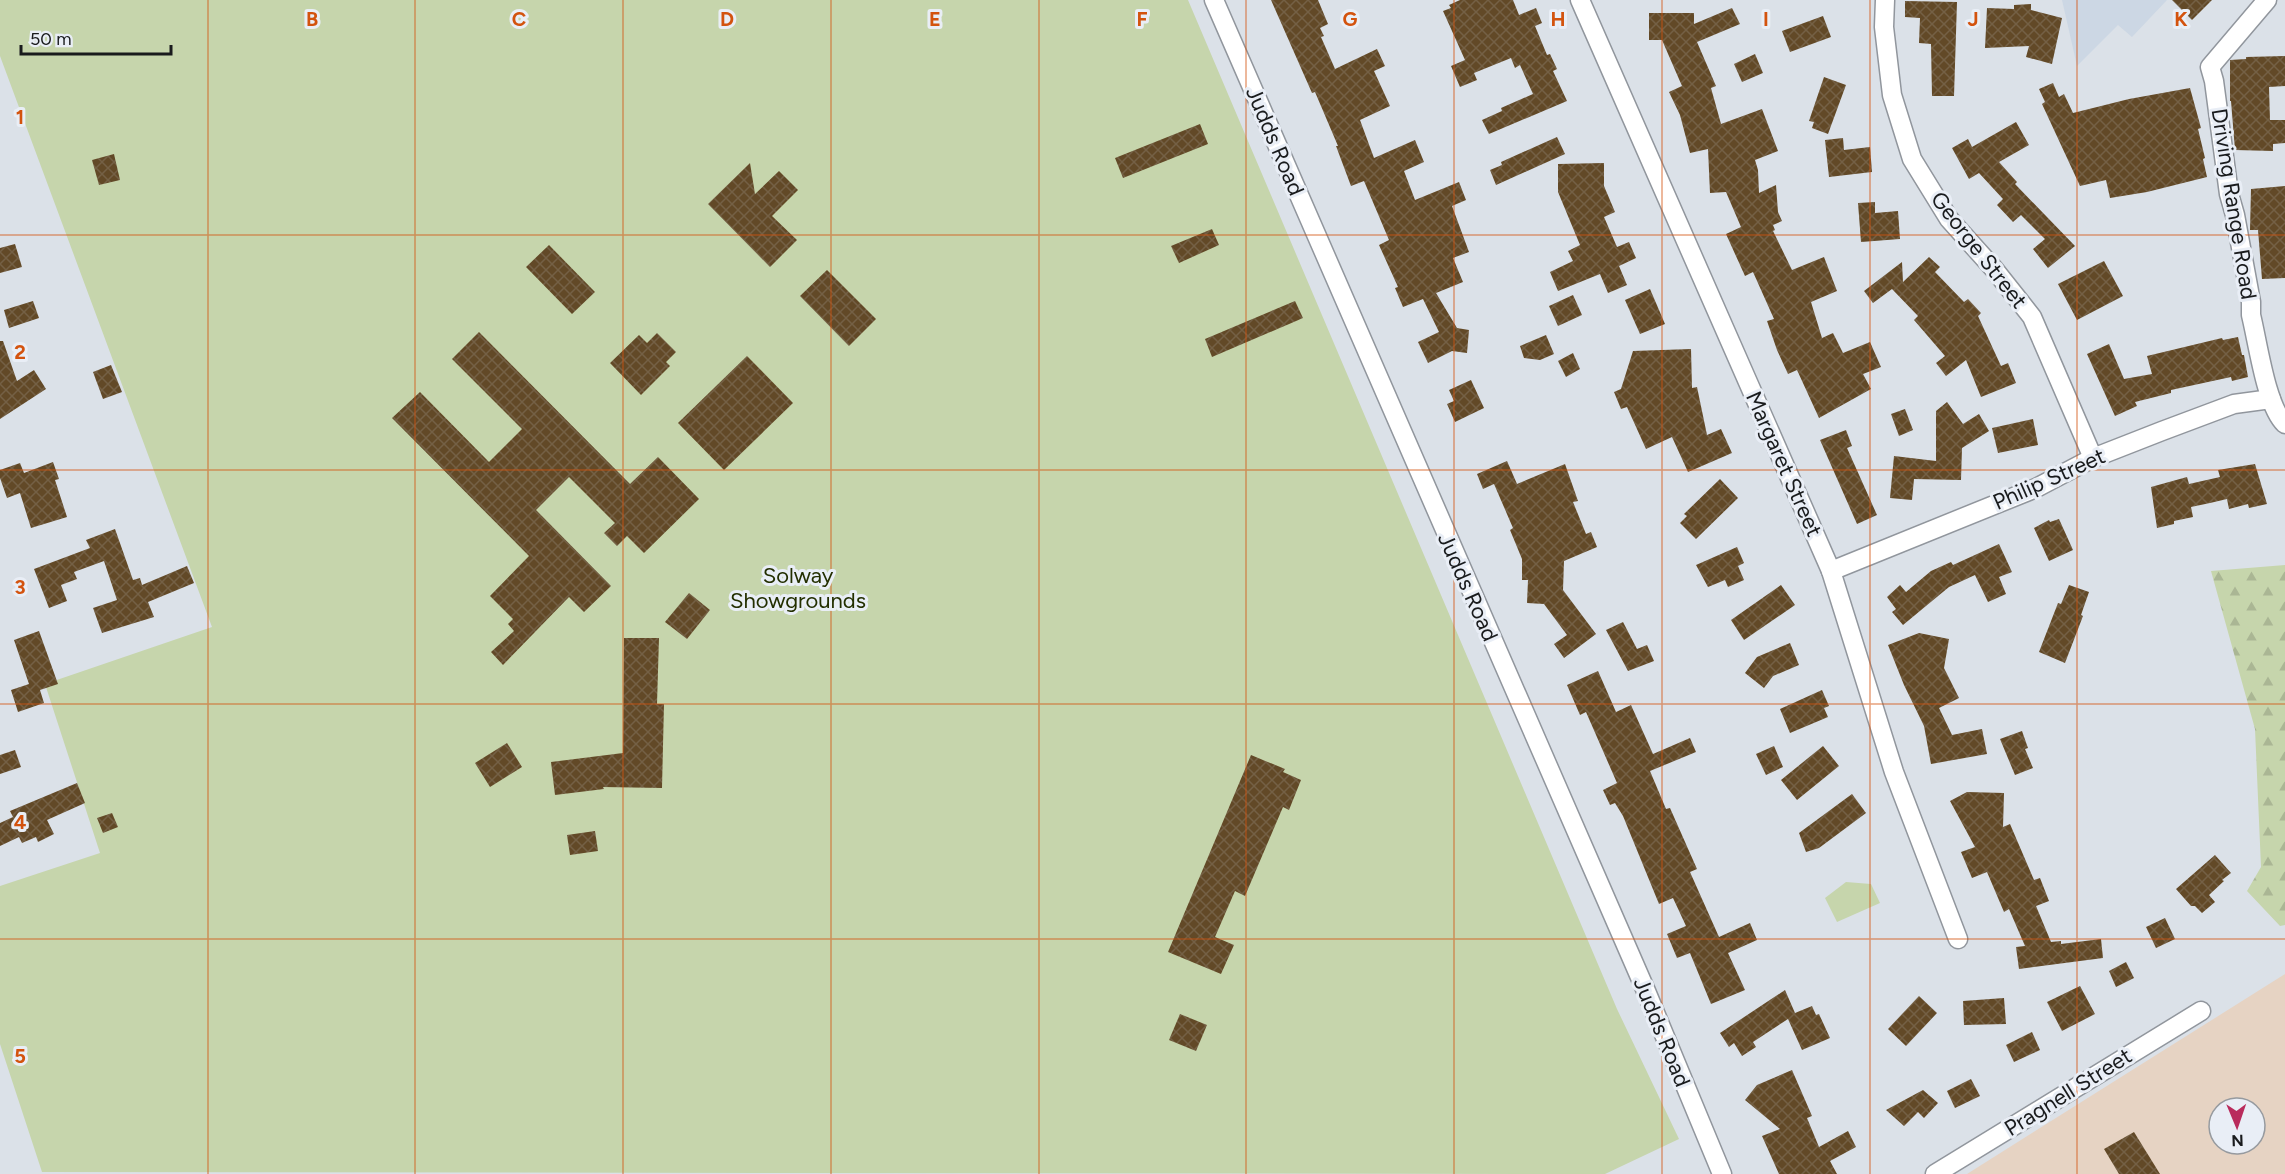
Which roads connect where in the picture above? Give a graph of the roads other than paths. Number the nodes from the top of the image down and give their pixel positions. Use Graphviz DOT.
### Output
graph roads {
  1 [pos="1214,0"];
  2 [pos="1580,0"];
  3 [pos="1885,0"];
  4 [pos="2267,0"];
  5 [pos="2271,399"];
  6 [pos="2285,424"];
  7 [pos="2093,458"];
  8 [pos="1831,571"];
  9 [pos="1958,939"];
  10 [pos="2200,1011"];
  11 [pos="1722,1174"];
  12 [pos="1935,1174"];
  1 -- 11 [label="street, Judds Road"];
  2 -- 8 [label="street, Margaret Street"];
  3 -- 7 [label="street, George Street"];
  4 -- 5 [label="street, Driving Range Road"];
  5 -- 6 [label="street, Driving Range Road"];
  5 -- 7 [label="street, Philip Street"];
  7 -- 8 [label="street, Philip Street"];
  8 -- 9 [label="street, Margaret Street"];
  10 -- 12 [label="street, Pragnell Street"];
}
